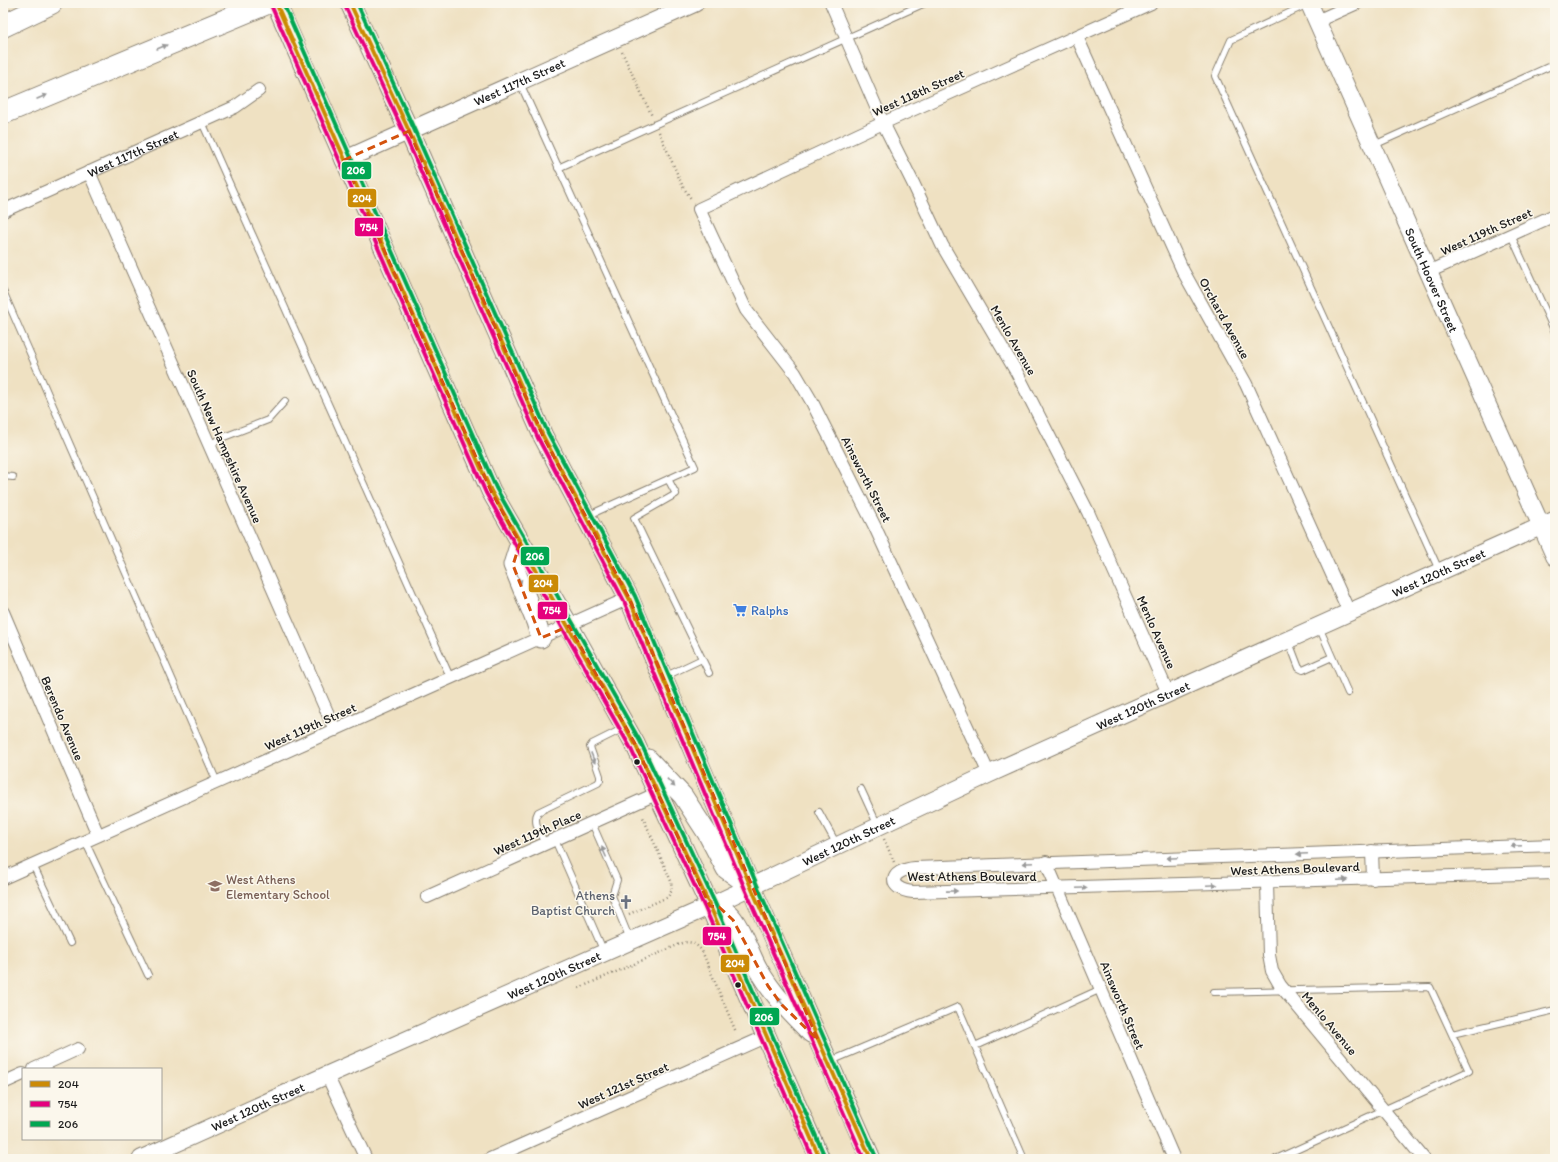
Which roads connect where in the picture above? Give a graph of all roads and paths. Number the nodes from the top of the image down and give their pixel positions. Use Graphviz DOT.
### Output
graph roads {
  1 [pos="51,3"];
  2 [pos="267,3"];
  3 [pos="276,3"];
  4 [pos="350,3"];
  5 [pos="695,3"];
  6 [pos="831,3"];
  7 [pos="925,3"];
  8 [pos="1151,3"];
  9 [pos="1309,3"];
  10 [pos="1357,3"];
  11 [pos="1317,21"];
  12 [pos="3,26"];
  13 [pos="1077,37"];
  14 [pos="846,38"];
  15 [pos="1555,64"];
  16 [pos="520,82"];
  17 [pos="259,90"];
  18 [pos="3,113"];
  19 [pos="202,122"];
  20 [pos="883,123"];
  21 [pos="409,131"];
  22 [pos="1373,145"];
  23 [pos="344,160"];
  24 [pos="558,168"];
  25 [pos="89,172"];
  26 [pos="699,209"];
  27 [pos="3,210"];
  28 [pos="1555,215"];
  29 [pos="1511,235"];
  30 [pos="1428,272"];
  31 [pos="3,291"];
  32 [pos="1555,332"];
  33 [pos="284,401"];
  34 [pos="209,445"];
  35 [pos="3,476"];
  36 [pos="13,477"];
  37 [pos="668,480"];
  38 [pos="586,517"];
  39 [pos="1548,523"];
  40 [pos="520,543"];
  41 [pos="1555,558"];
  42 [pos="1440,571"];
  43 [pos="629,598"];
  44 [pos="3,612"];
  45 [pos="1349,612"];
  46 [pos="1319,625"];
  47 [pos="569,626"];
  48 [pos="541,638"];
  49 [pos="1288,639"];
  50 [pos="1332,657"];
  51 [pos="702,659"];
  52 [pos="709,672"];
  53 [pos="663,678"];
  54 [pos="451,679"];
  55 [pos="1168,693"];
  56 [pos="1348,693"];
  57 [pos="625,728"];
  58 [pos="334,730"];
  59 [pos="635,744"];
  60 [pos="989,774"];
  61 [pos="217,782"];
  62 [pos="861,789"];
  63 [pos="658,793"];
  64 [pos="819,812"];
  65 [pos="642,815"];
  66 [pos="592,823"];
  67 [pos="878,827"];
  68 [pos="98,835"];
  69 [pos="85,841"];
  70 [pos="550,842"];
  71 [pos="1555,845"];
  72 [pos="837,847"];
  73 [pos="1372,852"];
  74 [pos="1046,862"];
  75 [pos="33,864"];
  76 [pos="898,872"];
  77 [pos="1555,874"];
  78 [pos="3,878"];
  79 [pos="1373,879"];
  80 [pos="1266,883"];
  81 [pos="751,887"];
  82 [pos="1057,889"];
  83 [pos="427,897"];
  84 [pos="710,906"];
  85 [pos="624,916"];
  86 [pos="630,942"];
  87 [pos="70,943"];
  88 [pos="604,953"];
  89 [pos="148,975"];
  90 [pos="579,988"];
  91 [pos="1101,989"];
  92 [pos="1285,991"];
  93 [pos="1214,992"];
  94 [pos="1555,1010"];
  95 [pos="736,1032"];
  96 [pos="1452,1034"];
  97 [pos="767,1036"];
  98 [pos="818,1040"];
  99 [pos="975,1046"];
  100 [pos="78,1049"];
  101 [pos="829,1062"];
  102 [pos="36,1068"];
  103 [pos="22,1074"];
  104 [pos="327,1075"];
  105 [pos="3,1083"];
  106 [pos="1384,1111"];
  107 [pos="141,1159"];
  108 [pos="366,1159"];
  109 [pos="490,1159"];
  110 [pos="820,1159"];
  111 [pos="871,1159"];
  112 [pos="1024,1159"];
  113 [pos="1174,1159"];
  114 [pos="1276,1159"];
  115 [pos="1424,1159"];
  1 -- 12 [label="highway"];
  18 -- 2 [label="highway, one-way"];
  3 -- 23 [label="main road"];
  4 -- 21 [label="main road"];
  5 -- 16 [label="street, West 117th Street"];
  6 -- 14 [label="street, Menlo Avenue"];
  7 -- 14 [label="lane"];
  8 -- 13 [label="street, West 118th Street"];
  9 -- 11 [label="street, South Hoover Street"];
  9 -- 42 [label="lane"];
  10 -- 11 [label="street"];
  11 -- 22 [label="street, South Hoover Street"];
  13 -- 20 [label="street, West 118th Street"];
  13 -- 45 [label="street, Orchard Avenue"];
  14 -- 20 [label="street, Menlo Avenue"];
  14 -- 24 [label="lane"];
  15 -- 22 [label="lane"];
  16 -- 21 [label="street, West 117th Street"];
  16 -- 24 [label="lane"];
  17 -- 19 [label="street, West 117th Street"];
  19 -- 25 [label="street, West 117th Street"];
  19 -- 54 [label="lane"];
  20 -- 26 [label="street, West 118th Street"];
  20 -- 55 [label="street, Menlo Avenue"];
  21 -- 23 [label="street, West 117th Street"];
  21 -- 38 [label="main road"];
  22 -- 30 [label="street, South Hoover Street"];
  23 -- 40 [label="main road"];
  24 -- 37 [label="lane"];
  25 -- 27 [label="street, West 117th Street"];
  25 -- 34 [label="street, South New Hampshire Avenue"];
  26 -- 60 [label="street, Ainsworth Street"];
  28 -- 29 [label="street, West 119th Street"];
  29 -- 30 [label="street, West 119th Street"];
  29 -- 32 [label="lane"];
  30 -- 39 [label="street, South Hoover Street"];
  31 -- 61 [label="lane"];
  33 -- 34 [label="lane"];
  34 -- 58 [label="street, South New Hampshire Avenue"];
  35 -- 36 [label="lane"];
  37 -- 38 [label="lane"];
  37 -- 51 [label="lane"];
  38 -- 43 [label="main road"];
  39 -- 41 [label="street, South Hoover Street"];
  39 -- 42 [label="street, West 120th Street"];
  40 -- 47 [label="main road"];
  40 -- 48 [label="main road, one-way"];
  42 -- 45 [label="street, West 120th Street"];
  43 -- 47 [label="street, West 119th Street"];
  43 -- 53 [label="main road"];
  44 -- 68 [label="street, Berendo Avenue"];
  45 -- 46 [label="street, West 120th Street"];
  46 -- 49 [label="street, West 120th Street"];
  46 -- 50 [label="lane"];
  47 -- 48 [label="street, West 119th Street"];
  47 -- 57 [label="main road"];
  48 -- 54 [label="street, West 119th Street"];
  49 -- 50 [label="lane"];
  49 -- 55 [label="street, West 120th Street"];
  50 -- 56 [label="lane"];
  51 -- 52 [label="lane"];
  51 -- 53 [label="lane"];
  53 -- 81 [label="main road"];
  54 -- 58 [label="street, West 119th Street"];
  55 -- 60 [label="street, West 120th Street"];
  57 -- 59 [label="main road"];
  57 -- 70 [label="lane, one-way"];
  58 -- 61 [label="street, West 119th Street"];
  59 -- 63 [label="main road"];
  59 -- 81 [label="main road, one-way"];
  60 -- 67 [label="street, West 120th Street"];
  61 -- 68 [label="street, West 119th Street"];
  62 -- 67 [label="lane"];
  63 -- 66 [label="street, West 119th Place"];
  63 -- 84 [label="main road"];
  64 -- 72 [label="lane"];
  65 -- 85 [label="path"];
  66 -- 70 [label="street, West 119th Place"];
  86 -- 66 [label="lane, one-way"];
  67 -- 72 [label="street, West 120th Street"];
  67 -- 76 [label="path"];
  68 -- 69 [label="street, West 119th Street"];
  69 -- 75 [label="street, West 119th Street"];
  69 -- 89 [label="lane"];
  70 -- 83 [label="street, West 119th Place"];
  70 -- 88 [label="lane"];
  71 -- 73 [label="street, West Athens Boulevard, one-way"];
  72 -- 81 [label="street, West 120th Street"];
  73 -- 74 [label="street, West Athens Boulevard, one-way"];
  73 -- 79 [label="street"];
  74 -- 76 [label="street, West Athens Boulevard, one-way"];
  74 -- 82 [label="street, Ainsworth Street"];
  75 -- 78 [label="street, West 119th Street"];
  75 -- 87 [label="lane"];
  76 -- 82 [label="street, West Athens Boulevard, one-way"];
  77 -- 79 [label="street, West Athens Boulevard"];
  80 -- 79 [label="street, West Athens Boulevard, one-way"];
  82 -- 80 [label="street, West Athens Boulevard, one-way"];
  80 -- 92 [label="street, Menlo Avenue"];
  81 -- 84 [label="street, West 120th Street"];
  81 -- 98 [label="main road"];
  82 -- 91 [label="street, Ainsworth Street"];
  84 -- 86 [label="street, West 120th Street"];
  84 -- 97 [label="main road"];
  98 -- 84 [label="main road, one-way"];
  86 -- 88 [label="street, West 120th Street"];
  88 -- 104 [label="street, West 120th Street"];
  90 -- 95 [label="path"];
  91 -- 99 [label="lane"];
  91 -- 113 [label="street, Ainsworth Street"];
  92 -- 93 [label="lane"];
  92 -- 96 [label="lane"];
  92 -- 106 [label="street, Menlo Avenue"];
  94 -- 96 [label="lane"];
  96 -- 106 [label="lane"];
  97 -- 109 [label="street, West 121st Street"];
  97 -- 110 [label="main road"];
  98 -- 101 [label="main road"];
  99 -- 101 [label="lane"];
  99 -- 112 [label="lane"];
  100 -- 102 [label="street"];
  101 -- 111 [label="main road"];
  103 -- 105 [label="street"];
  104 -- 107 [label="street, West 120th Street"];
  104 -- 108 [label="street"];
  106 -- 114 [label="lane"];
  106 -- 115 [label="street, Menlo Avenue"];
}
